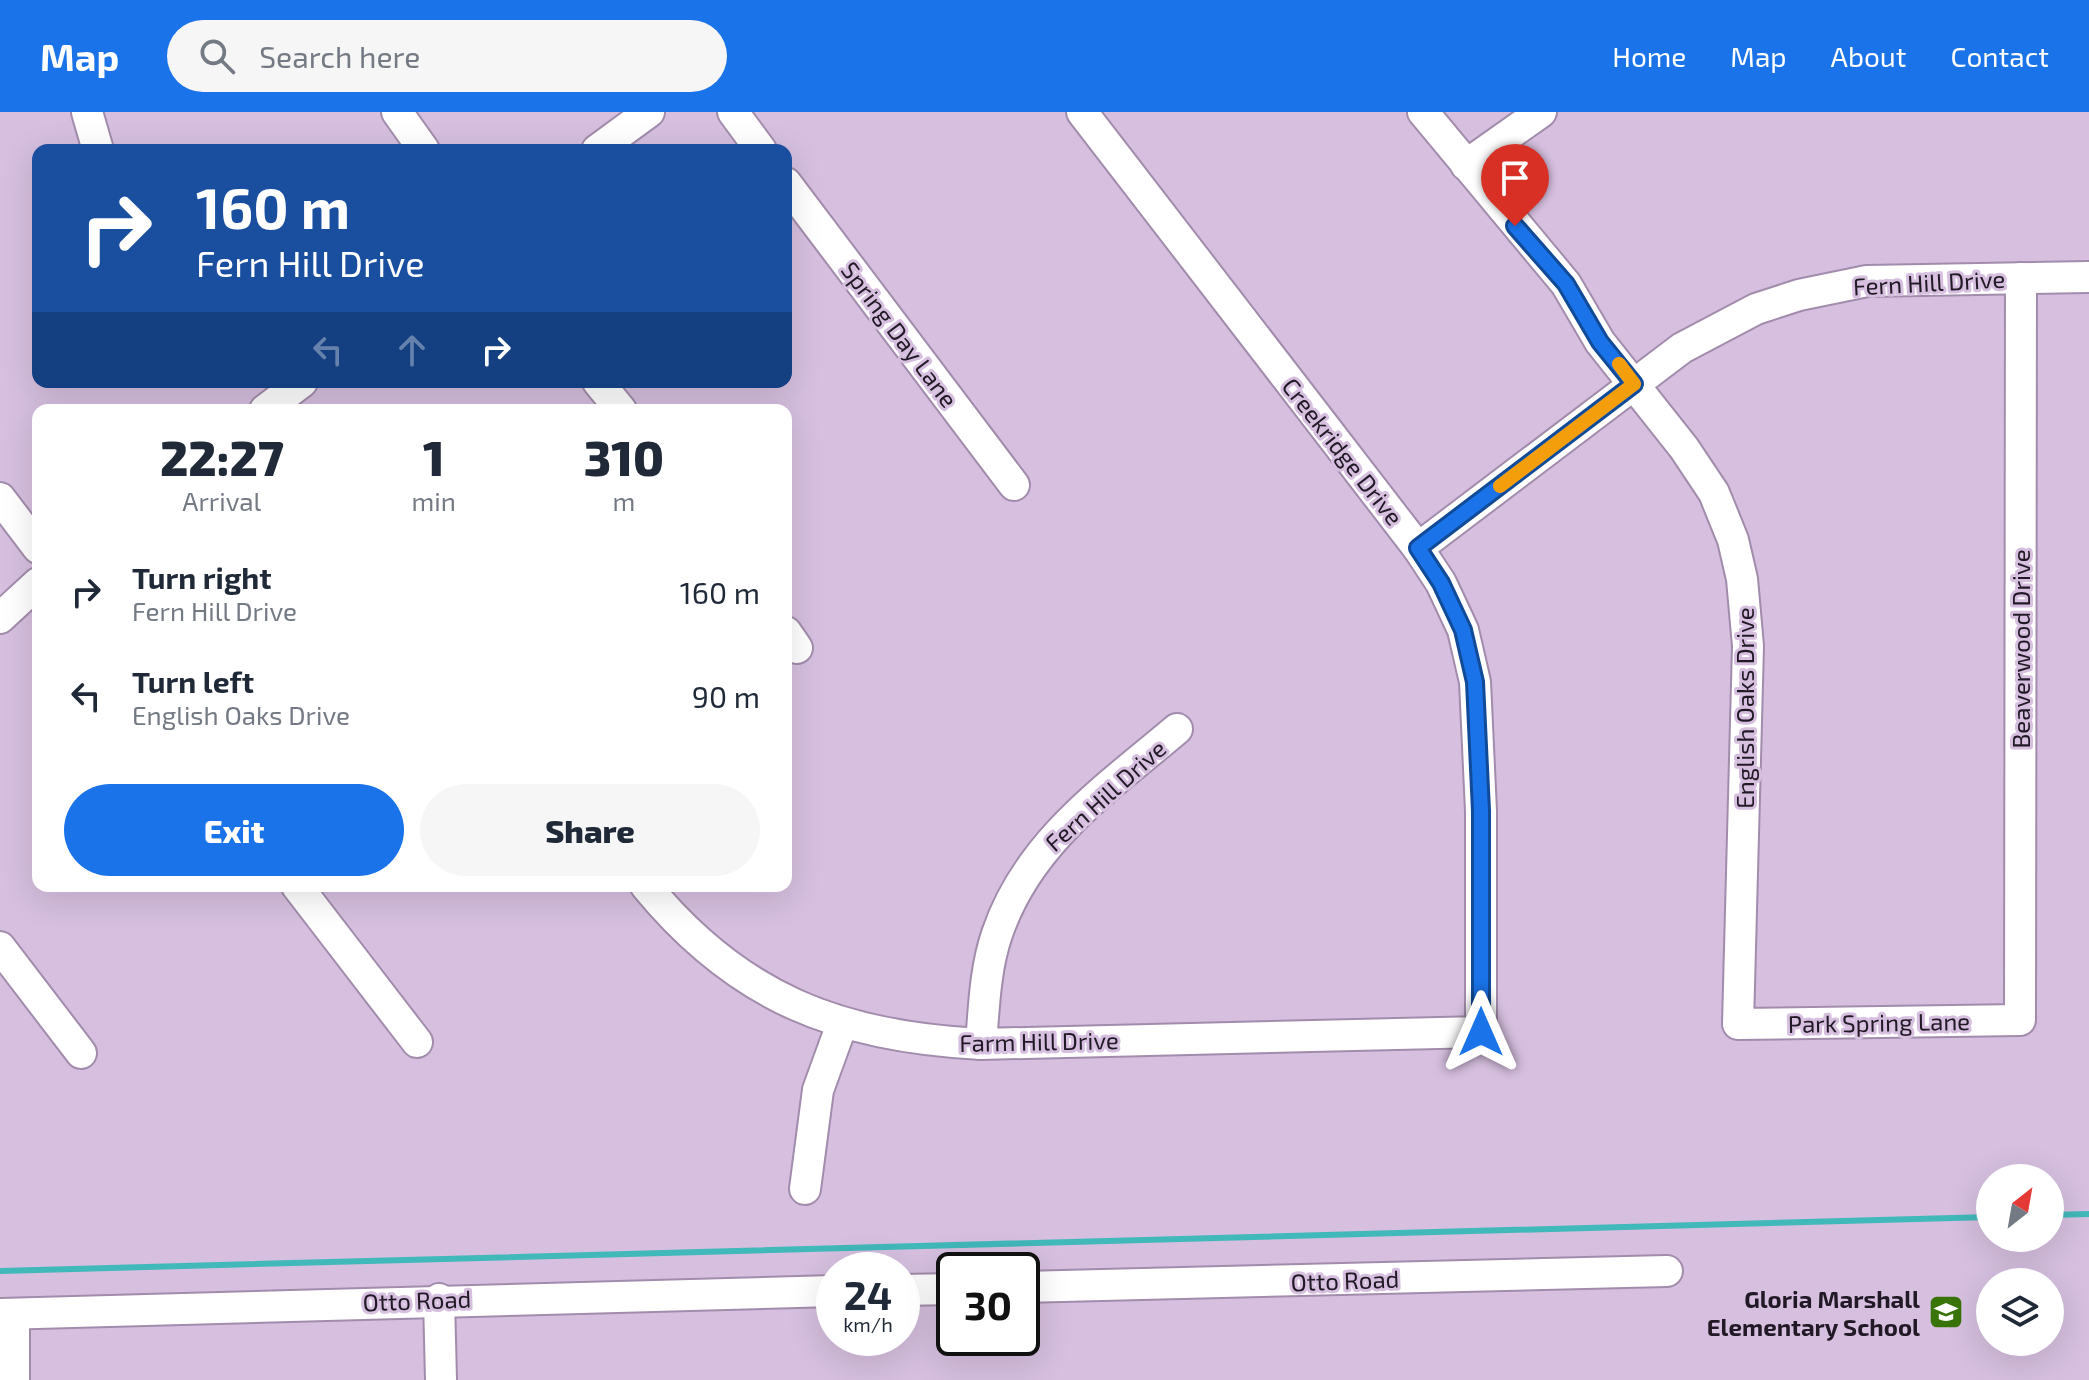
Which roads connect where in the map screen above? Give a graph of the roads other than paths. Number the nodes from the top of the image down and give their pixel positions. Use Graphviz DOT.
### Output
graph roads {
  1 [pos="87,112"];
  2 [pos="397,112"];
  3 [pos="649,112"];
  4 [pos="733,112"];
  5 [pos="1082,112"];
  6 [pos="1423,112"];
  7 [pos="1541,112"];
  8 [pos="96,144"];
  9 [pos="420,144"];
  10 [pos="605,144"];
  11 [pos="757,144"];
  12 [pos="1466,165"];
  13 [pos="792,191"];
  14 [pos="2089,277"];
  15 [pos="2021,278"];
  16 [pos="1634,384"];
  17 [pos="292,388"];
  18 [pos="603,388"];
  19 [pos="269,402"];
  20 [pos="616,404"];
  21 [pos="1014,485"];
  22 [pos="0,498"];
  23 [pos="32,540"];
  24 [pos="1418,548"];
  25 [pos="32,589"];
  26 [pos="0,618"];
  27 [pos="1177,729"];
  28 [pos="302,892"];
  29 [pos="652,892"];
  30 [pos="0,947"];
  31 [pos="2020,1020"];
  32 [pos="842,1024"];
  33 [pos="1738,1024"];
  34 [pos="1481,1032"];
  35 [pos="417,1042"];
  36 [pos="981,1044"];
  37 [pos="81,1053"];
  38 [pos="805,1189"];
  39 [pos="1667,1271"];
  40 [pos="1040,1287"];
  41 [pos="816,1291"];
  42 [pos="439,1299"];
  43 [pos="7,1314"];
  44 [pos="14,1380"];
  45 [pos="441,1380"];
  1 -- 8 [label="street"];
  2 -- 9 [label="street"];
  3 -- 10 [label="street"];
  4 -- 11 [label="street"];
  5 -- 24 [label="street, Creekridge Drive"];
  6 -- 12 [label="street, English Oaks Drive"];
  7 -- 12 [label="street"];
  12 -- 16 [label="street, English Oaks Drive"];
  13 -- 21 [label="street, Spring Day Lane"];
  14 -- 15 [label="street, Fern Hill Drive"];
  15 -- 16 [label="street, Fern Hill Drive"];
  15 -- 31 [label="street, Beaverwood Drive"];
  16 -- 24 [label="street, Fern Hill Drive"];
  16 -- 33 [label="street, English Oaks Drive"];
  17 -- 19 [label="street"];
  18 -- 20 [label="street"];
  22 -- 23 [label="street"];
  24 -- 34 [label="street, Creekridge Drive"];
  25 -- 26 [label="street"];
  27 -- 36 [label="street, Fern Hill Drive"];
  28 -- 35 [label="street"];
  29 -- 32 [label="street, Farm Hill Drive"];
  30 -- 37 [label="street"];
  31 -- 33 [label="street, Park Spring Lane"];
  32 -- 36 [label="street, Farm Hill Drive"];
  32 -- 38 [label="street"];
  34 -- 36 [label="street, Farm Hill Drive"];
  39 -- 40 [label="street, Otto Road"];
  41 -- 42 [label="street, Otto Road"];
  42 -- 43 [label="street, Otto Road"];
  42 -- 45 [label="street"];
  43 -- 44 [label="street"];
}
